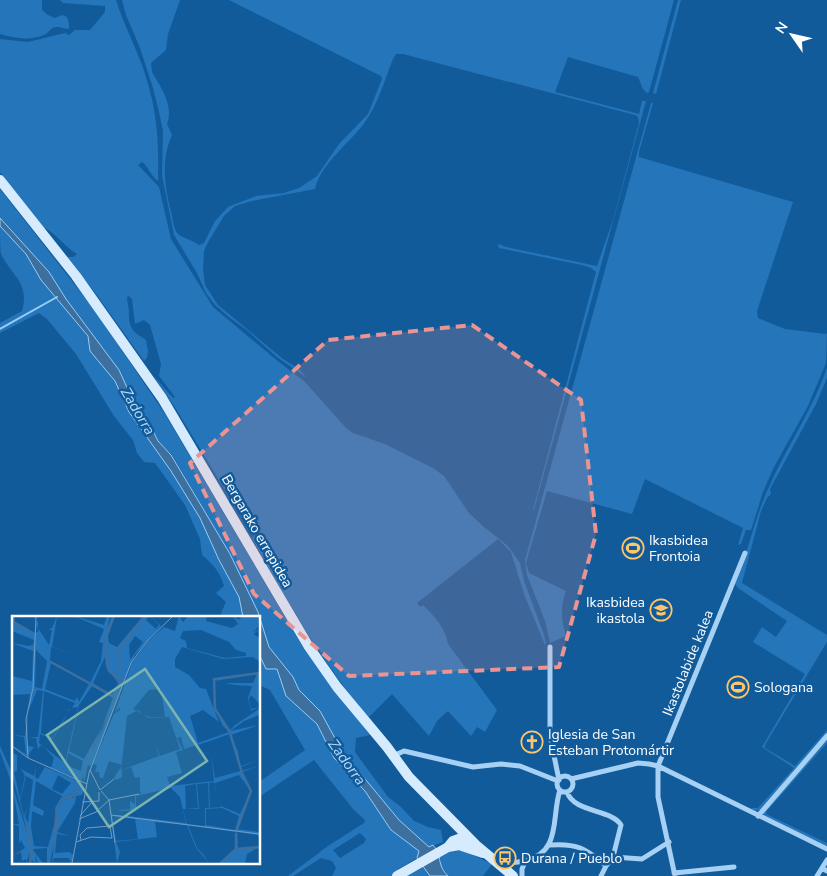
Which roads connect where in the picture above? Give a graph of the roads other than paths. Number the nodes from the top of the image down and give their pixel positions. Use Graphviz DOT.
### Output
graph roads {
  1 [pos="0,180"];
  2 [pos="745,553"];
  3 [pos="550,647"];
  4 [pos="827,736"];
  5 [pos="394,756"];
  6 [pos="658,766"];
  7 [pos="571,779"];
  8 [pos="559,780"];
  9 [pos="563,791"];
  10 [pos="758,816"];
  11 [pos="454,823"];
  12 [pos="467,836"];
  13 [pos="457,842"];
  14 [pos="669,842"];
  15 [pos="550,845"];
  16 [pos="827,849"];
  17 [pos="487,854"];
  18 [pos="613,857"];
  19 [pos="827,860"];
  20 [pos="525,862"];
  21 [pos="502,866"];
  22 [pos="606,866"];
  23 [pos="734,867"];
  24 [pos="824,870"];
  25 [pos="675,874"];
  26 [pos="399,875"];
  27 [pos="513,876"];
  28 [pos="522,876"];
  29 [pos="601,876"];
  30 [pos="816,876"];
  1 -- 5 [label="street, Bergarako errepidea"];
  2 -- 6 [label="street, Ikastolabide kalea"];
  3 -- 8 [label="street"];
  4 -- 10 [label="street"];
  5 -- 8 [label="street"];
  5 -- 11 [label="street, Bergarako errepidea"];
  6 -- 7 [label="street"];
  6 -- 10 [label="street"];
  6 -- 14 [label="street, Ikastolabide kalea"];
  7 -- 8 [label="street"];
  7 -- 9 [label="street"];
  8 -- 9 [label="street"];
  9 -- 15 [label="street"];
  9 -- 18 [label="street"];
  10 -- 16 [label="street"];
  11 -- 12 [label="street, Bergarako errepidea"];
  11 -- 13 [label="street"];
  12 -- 13 [label="street"];
  12 -- 17 [label="street, Bergarako errepidea"];
  13 -- 17 [label="street"];
  13 -- 26 [label="street"];
  14 -- 18 [label="street"];
  14 -- 25 [label="street, Ikastolabide kalea"];
  15 -- 20 [label="street"];
  15 -- 22 [label="street"];
  17 -- 21 [label="street, Bergarako errepidea"];
  18 -- 22 [label="street"];
  19 -- 24 [label="street"];
  20 -- 21 [label="street"];
  20 -- 28 [label="street"];
  21 -- 27 [label="street, Bergarako errepidea"];
  22 -- 29 [label="street"];
  23 -- 25 [label="street"];
  24 -- 30 [label="street"];
}
